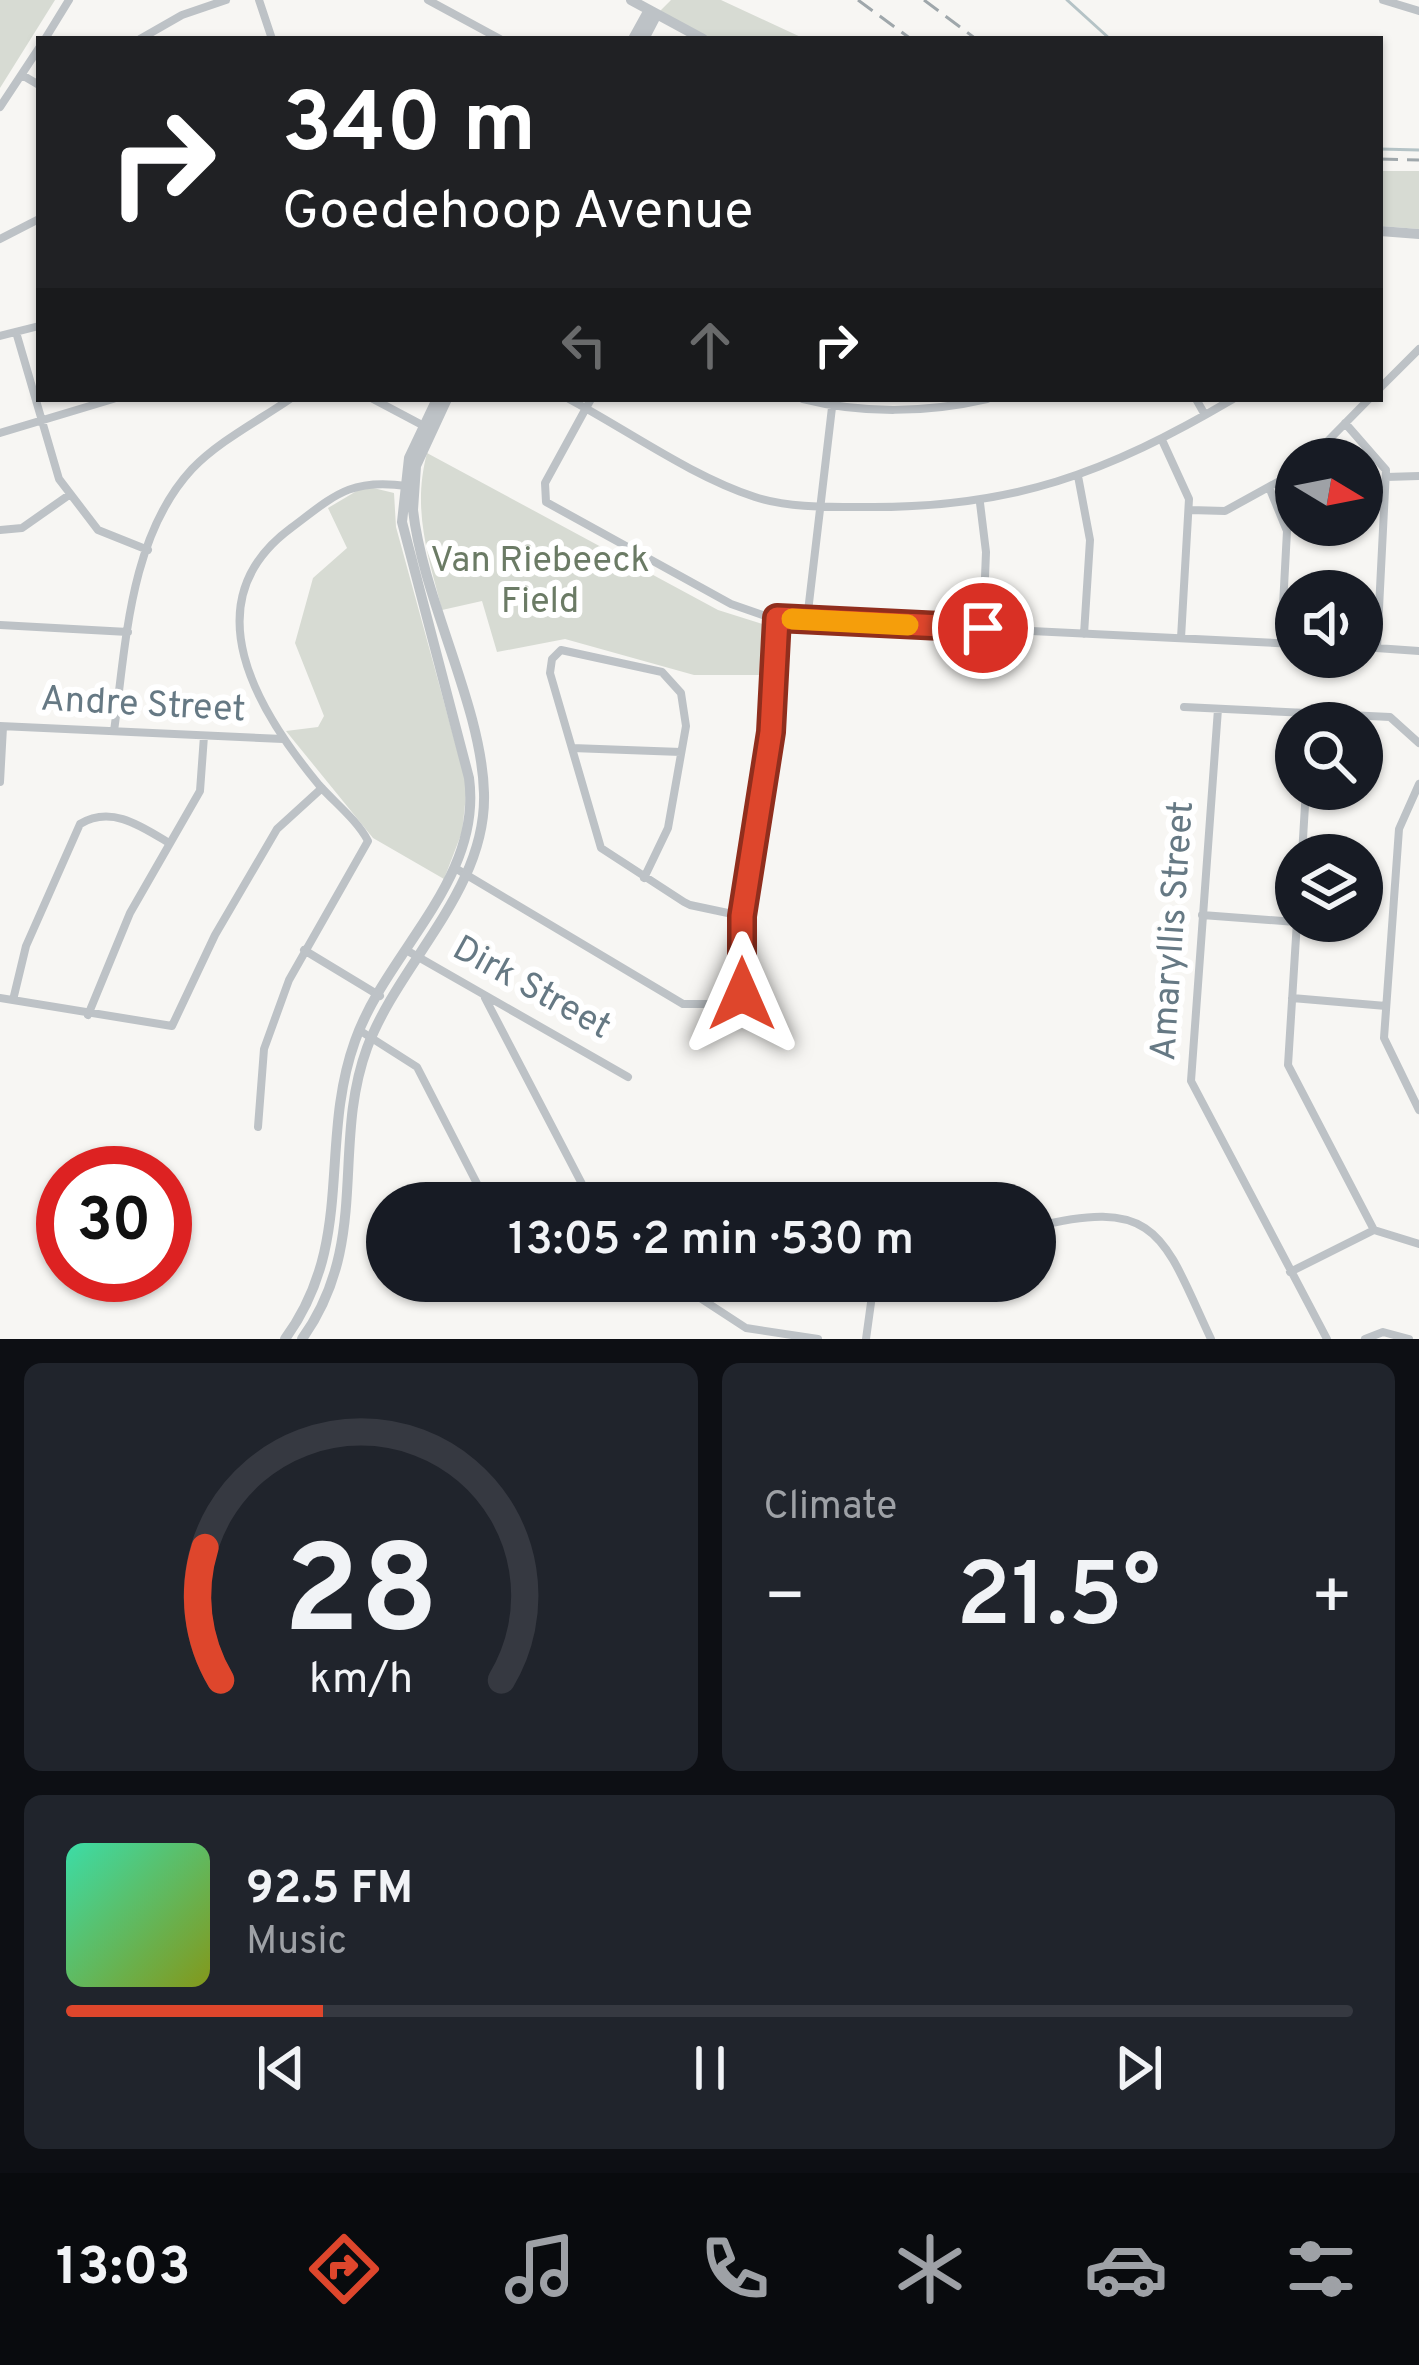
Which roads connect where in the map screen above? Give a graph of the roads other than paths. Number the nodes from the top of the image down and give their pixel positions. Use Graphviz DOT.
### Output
graph roads {
  1 [pos="69,0"];
  2 [pos="226,0"];
  3 [pos="259,0"];
  4 [pos="428,0"];
  5 [pos="631,0"];
  6 [pos="1383,0"];
  7 [pos="1419,11"];
  8 [pos="653,12"];
  9 [pos="47,36"];
  10 [pos="145,36"];
  11 [pos="271,36"];
  12 [pos="494,36"];
  13 [pos="635,36"];
  14 [pos="645,36"];
  15 [pos="697,36"];
  16 [pos="36,53"];
  17 [pos="22,75"];
  18 [pos="36,83"];
  19 [pos="0,107"];
  20 [pos="36,221"];
  21 [pos="1383,231"];
  22 [pos="1419,234"];
  23 [pos="0,239"];
  24 [pos="36,327"];
  25 [pos="16,332"];
  26 [pos="0,336"];
  27 [pos="1419,349"];
  28 [pos="1383,385"];
  29 [pos="104,402"];
  30 [pos="286,402"];
  31 [pos="379,402"];
  32 [pos="436,402"];
  33 [pos="445,402"];
  34 [pos="1198,402"];
  35 [pos="1229,402"];
  36 [pos="1366,402"];
  37 [pos="835,403"];
  38 [pos="588,404"];
  39 [pos="932,404"];
  40 [pos="1205,416"];
  41 [pos="1345,422"];
  42 [pos="40,424"];
  43 [pos="427,428"];
  44 [pos="0,433"];
  45 [pos="1330,438"];
  46 [pos="1162,440"];
  47 [pos="1078,476"];
  48 [pos="1419,476"];
  49 [pos="1386,477"];
  50 [pos="1275,485"];
  51 [pos="407,486"];
  52 [pos="1270,488"];
  53 [pos="69,495"];
  54 [pos="980,502"];
  55 [pos="822,507"];
  56 [pos="1190,510"];
  57 [pos="0,530"];
  58 [pos="148,550"];
  59 [pos="1285,570"];
  60 [pos="1381,570"];
  61 [pos="777,618"];
  62 [pos="807,620"];
  63 [pos="0,625"];
  64 [pos="983,628"];
  65 [pos="128,632"];
  66 [pos="1084,634"];
  67 [pos="1181,638"];
  68 [pos="1275,643"];
  69 [pos="1383,648"];
  70 [pos="1419,651"];
  71 [pos="1184,707"];
  72 [pos="1218,709"];
  73 [pos="1275,714"];
  74 [pos="1383,718"];
  75 [pos="2,726"];
  76 [pos="114,731"];
  77 [pos="204,736"];
  78 [pos="283,740"];
  79 [pos="1419,742"];
  80 [pos="572,748"];
  81 [pos="681,752"];
  82 [pos="0,782"];
  83 [pos="1419,784"];
  84 [pos="322,788"];
  85 [pos="169,843"];
  86 [pos="460,871"];
  87 [pos="644,878"];
  88 [pos="1202,915"];
  89 [pos="742,916"];
  90 [pos="1275,920"];
  91 [pos="1296,942"];
  92 [pos="304,950"];
  93 [pos="406,950"];
  94 [pos="418,956"];
  95 [pos="485,996"];
  96 [pos="0,998"];
  97 [pos="1292,998"];
  98 [pos="384,999"];
  99 [pos="13,1000"];
  100 [pos="1386,1006"];
  101 [pos="88,1015"];
  102 [pos="359,1030"];
  103 [pos="371,1037"];
  104 [pos="628,1077"];
  105 [pos="1419,1110"];
  106 [pos="258,1126"];
  107 [pos="477,1182"];
  108 [pos="581,1182"];
  109 [pos="1056,1223"];
  110 [pos="1374,1230"];
  111 [pos="1419,1244"];
  112 [pos="1290,1272"];
  113 [pos="706,1302"];
  114 [pos="871,1302"];
  115 [pos="315,1305"];
  116 [pos="285,1339"];
  117 [pos="302,1339"];
  118 [pos="818,1339"];
  119 [pos="866,1339"];
  120 [pos="1210,1339"];
  121 [pos="1327,1339"];
  122 [pos="1365,1339"];
  123 [pos="1408,1339"];
  1 -- 9 [label="street"];
  2 -- 10 [label="street"];
  3 -- 11 [label="street"];
  4 -- 12 [label="street"];
  5 -- 8 [label="street"];
  6 -- 7 [label="street"];
  8 -- 13 [label="street"];
  8 -- 14 [label="street"];
  8 -- 15 [label="street"];
  16 -- 17 [label="street"];
  17 -- 18 [label="street"];
  17 -- 19 [label="street"];
  20 -- 23 [label="street"];
  21 -- 22 [label="street"];
  24 -- 25 [label="street"];
  25 -- 26 [label="street"];
  25 -- 42 [label="street"];
  27 -- 28 [label="street"];
  29 -- 42 [label="street"];
  30 -- 58 [label="street"];
  31 -- 43 [label="street"];
  32 -- 43 [label="street"];
  33 -- 43 [label="street"];
  34 -- 40 [label="street"];
  35 -- 40 [label="street"];
  36 -- 41 [label="street"];
  37 -- 39 [label="street"];
  37 -- 55 [label="street"];
  38 -- 55 [label="street"];
  38 -- 61 [label="street"];
  40 -- 46 [label="street"];
  41 -- 45 [label="street"];
  41 -- 49 [label="street"];
  42 -- 44 [label="street"];
  42 -- 53 [label="street"];
  43 -- 51 [label="street"];
  46 -- 47 [label="street"];
  46 -- 56 [label="street"];
  47 -- 54 [label="street"];
  47 -- 66 [label="street"];
  48 -- 49 [label="street"];
  49 -- 60 [label="street"];
  50 -- 52 [label="street"];
  51 -- 78 [label="street"];
  51 -- 86 [label="street"];
  52 -- 56 [label="street"];
  52 -- 59 [label="street"];
  53 -- 57 [label="street"];
  53 -- 58 [label="street"];
  54 -- 55 [label="street"];
  54 -- 64 [label="street"];
  55 -- 62 [label="street"];
  56 -- 67 [label="street"];
  58 -- 65 [label="street"];
  61 -- 62 [label="street"];
  61 -- 89 [label="street"];
  62 -- 64 [label="street"];
  63 -- 65 [label="street"];
  64 -- 66 [label="street"];
  65 -- 76 [label="street"];
  66 -- 67 [label="street"];
  67 -- 68 [label="street"];
  69 -- 70 [label="street"];
  71 -- 72 [label="street"];
  72 -- 73 [label="street"];
  72 -- 88 [label="street, Amaryllis Street"];
  74 -- 79 [label="street"];
  75 -- 76 [label="street, Andre Street"];
  75 -- 82 [label="street"];
  76 -- 77 [label="street, Andre Street"];
  77 -- 78 [label="street, Andre Street"];
  77 -- 85 [label="street"];
  78 -- 84 [label="street"];
  80 -- 81 [label="street"];
  80 -- 81 [label="street"];
  80 -- 87 [label="street"];
  81 -- 87 [label="street"];
  83 -- 100 [label="street"];
  84 -- 92 [label="street"];
  84 -- 101 [label="street"];
  85 -- 99 [label="street"];
  85 -- 101 [label="street"];
  86 -- 89 [label="street"];
  86 -- 93 [label="street"];
  86 -- 94 [label="street"];
  87 -- 89 [label="street"];
  88 -- 90 [label="street"];
  88 -- 112 [label="street, Amaryllis Street"];
  91 -- 97 [label="street"];
  92 -- 98 [label="street"];
  92 -- 106 [label="street"];
  93 -- 94 [label="street, Dirk Street"];
  93 -- 98 [label="street"];
  94 -- 95 [label="street, Dirk Street"];
  94 -- 98 [label="street"];
  95 -- 104 [label="street, Dirk Street"];
  95 -- 108 [label="street"];
  96 -- 99 [label="street"];
  97 -- 100 [label="street"];
  97 -- 110 [label="street"];
  98 -- 102 [label="street"];
  98 -- 103 [label="street"];
  99 -- 101 [label="street"];
  100 -- 105 [label="street"];
  102 -- 103 [label="street"];
  102 -- 115 [label="street"];
  103 -- 107 [label="street"];
  103 -- 115 [label="street"];
  109 -- 120 [label="street"];
  110 -- 111 [label="street"];
  110 -- 112 [label="street"];
  112 -- 121 [label="street, Amaryllis Street"];
  113 -- 118 [label="street"];
  114 -- 119 [label="street"];
  115 -- 116 [label="street"];
  115 -- 117 [label="street"];
  122 -- 123 [label="street"];
}
